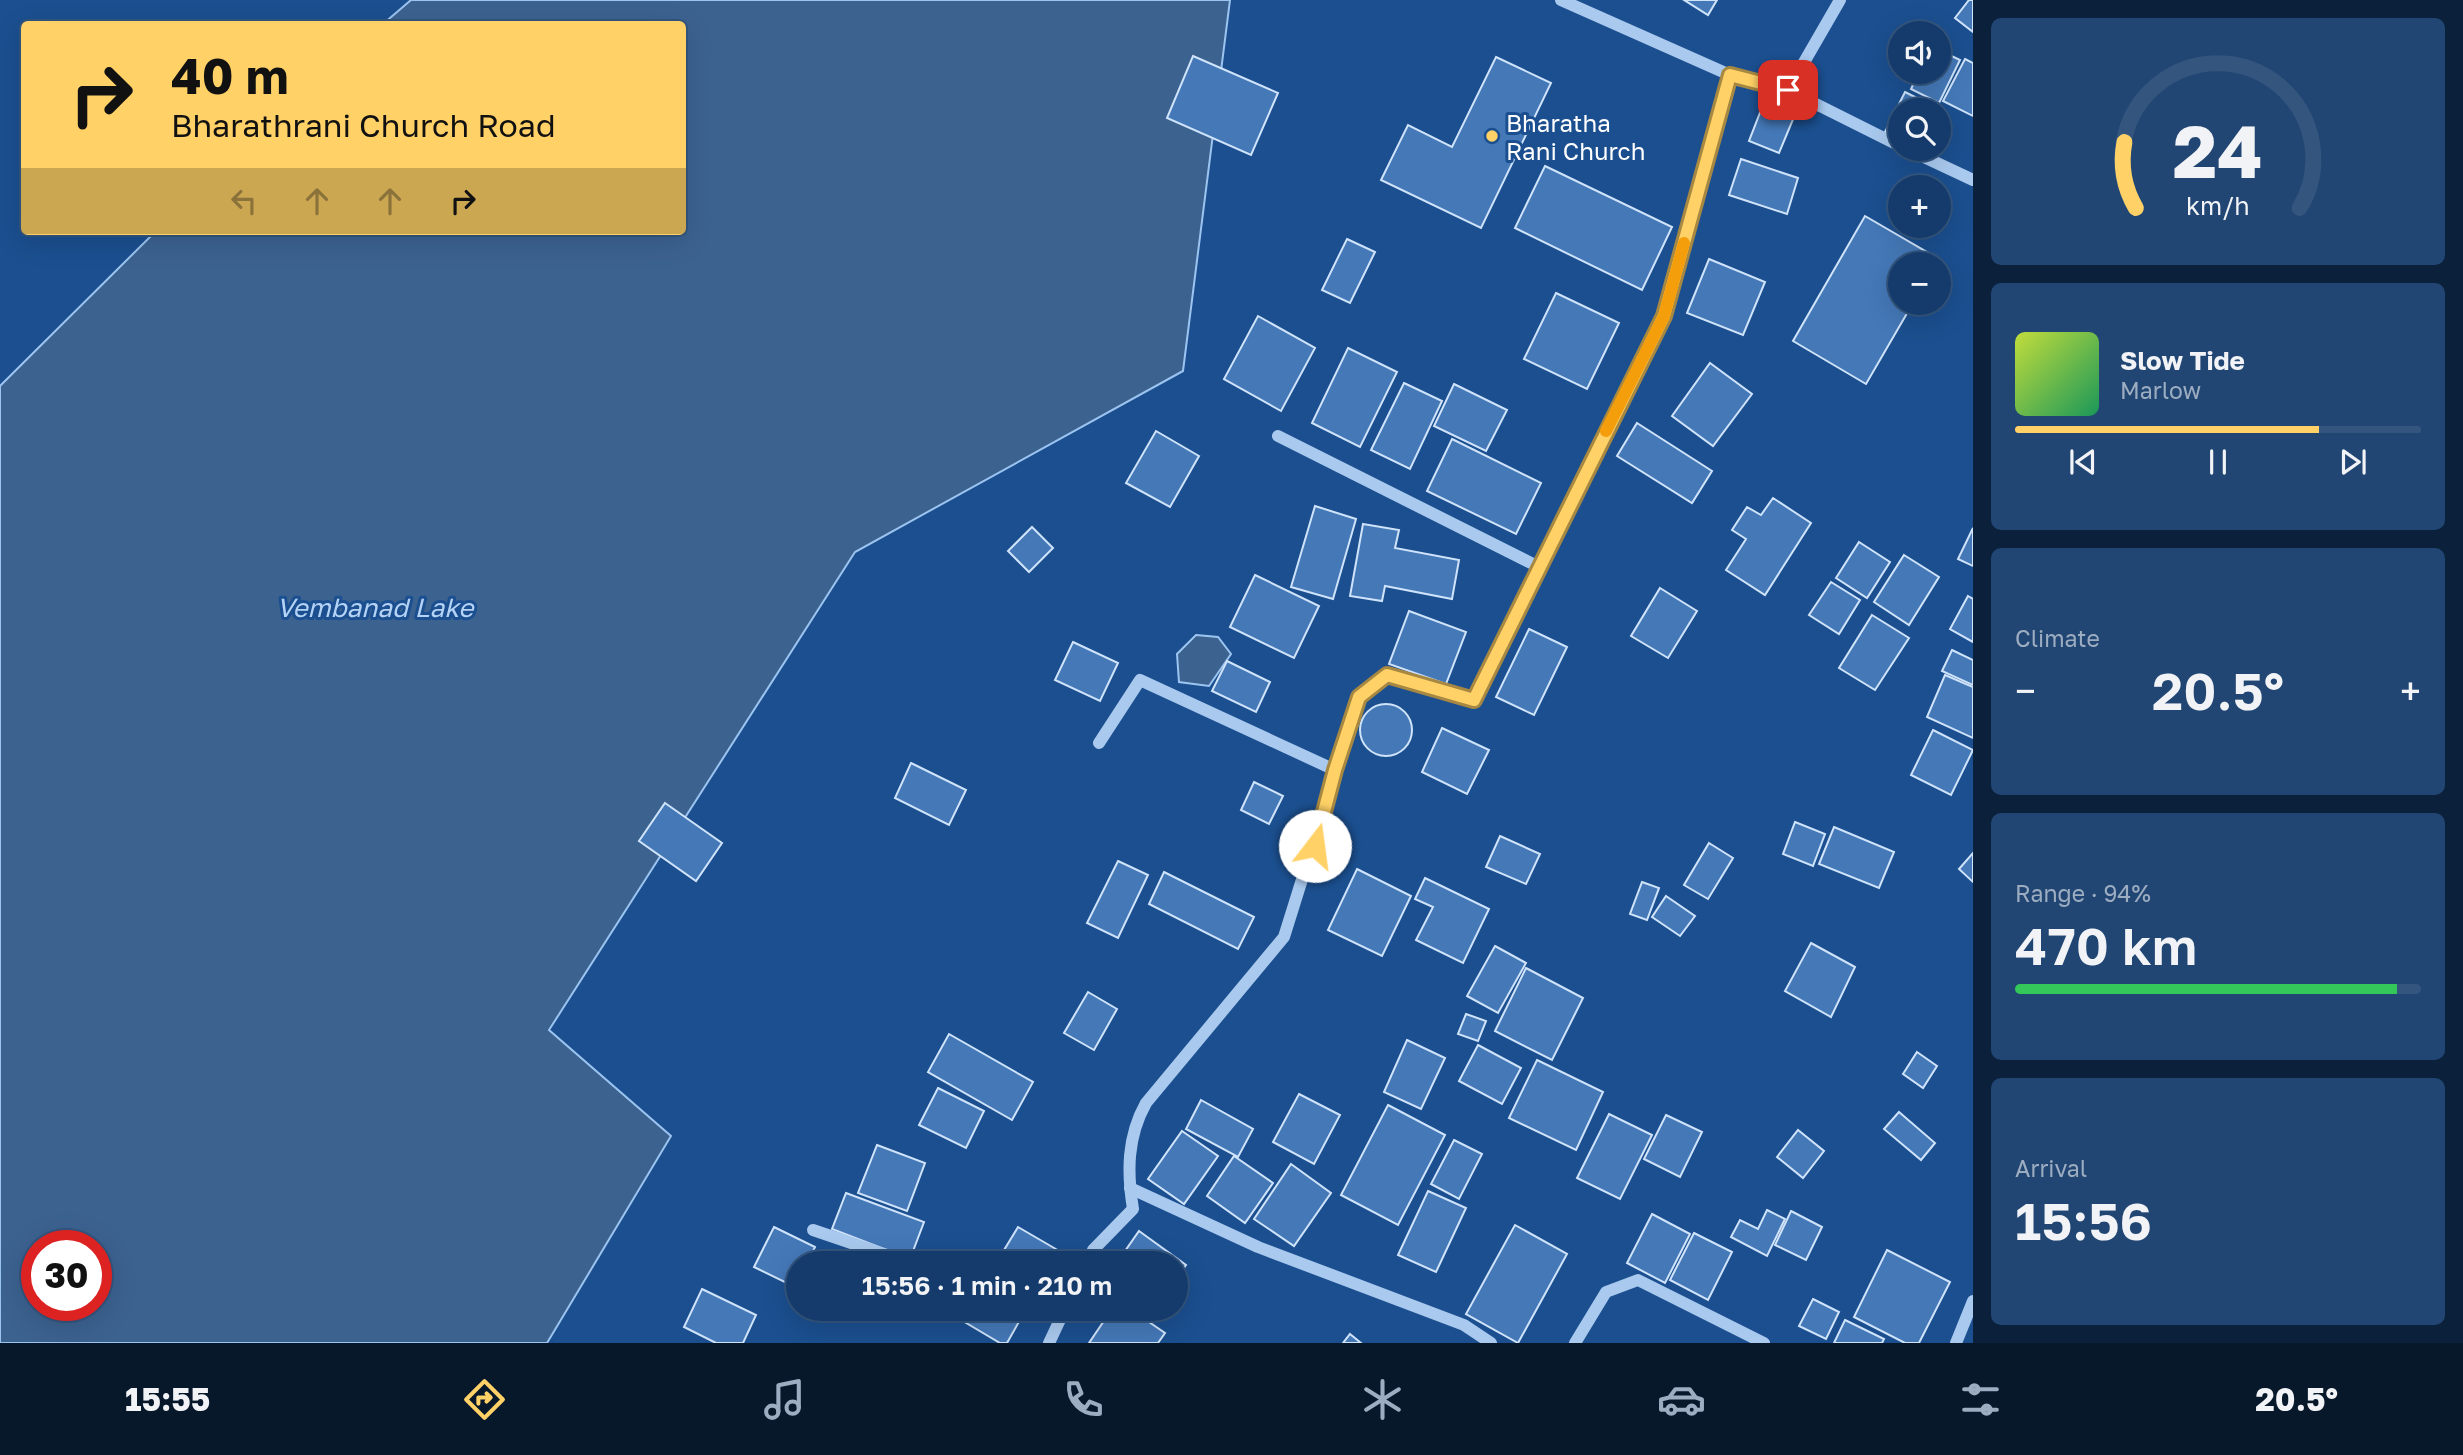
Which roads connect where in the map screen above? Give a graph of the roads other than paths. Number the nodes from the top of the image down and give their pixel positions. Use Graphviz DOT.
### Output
graph roads {
  1 [pos="1563,0"];
  2 [pos="1840,0"];
  3 [pos="1730,75"];
  4 [pos="1788,90"];
  5 [pos="1888,140"];
  6 [pos="1933,161"];
  7 [pos="1973,180"];
  8 [pos="1278,436"];
  9 [pos="1539,567"];
  10 [pos="1099,743"];
  11 [pos="1335,770"];
  12 [pos="1130,1188"];
  13 [pos="813,1230"];
  14 [pos="875,1251"];
  15 [pos="1093,1251"];
  16 [pos="1973,1301"];
  17 [pos="1056,1321"];
  18 [pos="1049,1343"];
  19 [pos="1491,1343"];
  20 [pos="1575,1343"];
  21 [pos="1765,1343"];
  22 [pos="1956,1343"];
  1 -- 3 [label="street"];
  2 -- 4 [label="street"];
  3 -- 4 [label="street"];
  3 -- 9 [label="street"];
  4 -- 5 [label="street"];
  6 -- 7 [label="street"];
  8 -- 9 [label="street"];
  9 -- 11 [label="street"];
  10 -- 11 [label="street"];
  11 -- 12 [label="street"];
  12 -- 15 [label="street"];
  12 -- 19 [label="street"];
  13 -- 14 [label="street"];
  16 -- 22 [label="street"];
  17 -- 18 [label="street"];
  20 -- 21 [label="street"];
}
